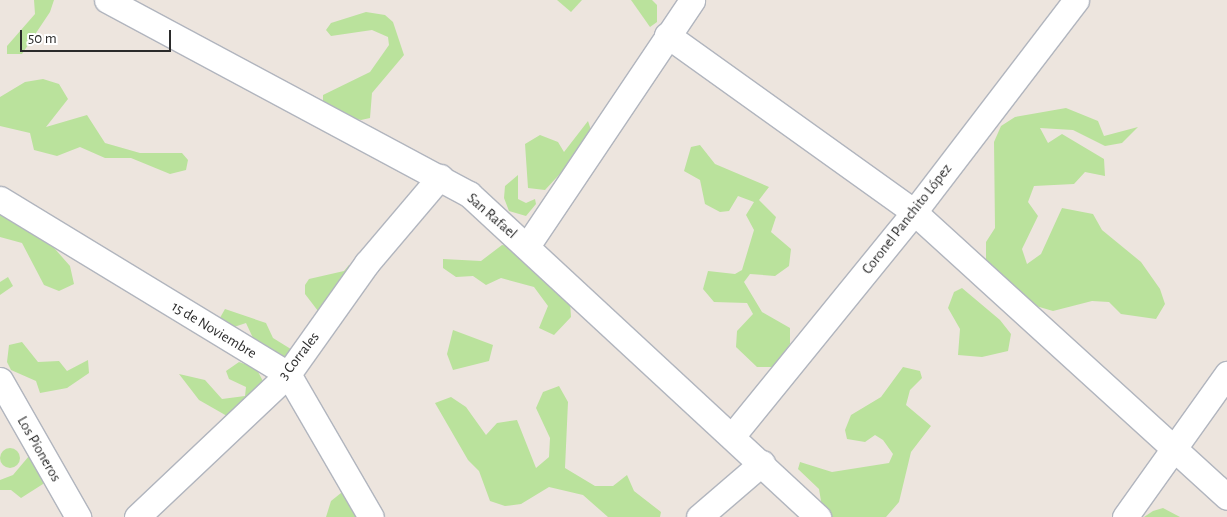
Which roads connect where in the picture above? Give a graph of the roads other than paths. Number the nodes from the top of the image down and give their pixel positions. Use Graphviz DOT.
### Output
graph roads {
  1 [pos="107,0"];
  2 [pos="1076,0"];
  3 [pos="688,1"];
  4 [pos="667,35"];
  5 [pos="440,177"];
  6 [pos="0,199"];
  7 [pos="914,212"];
  8 [pos="527,246"];
  9 [pos="288,374"];
  10 [pos="1227,374"];
  11 [pos="0,380"];
  12 [pos="732,435"];
  13 [pos="1176,448"];
  14 [pos="762,462"];
  15 [pos="1227,497"];
  16 [pos="78,517"];
  17 [pos="137,517"];
  18 [pos="370,517"];
  19 [pos="698,517"];
  20 [pos="818,517"];
  21 [pos="1125,517"];
  1 -- 5 [label="street, San Rafael"];
  2 -- 7 [label="street, Coronel Panchito López"];
  3 -- 4 [label="street"];
  4 -- 7 [label="street"];
  4 -- 8 [label="street"];
  5 -- 8 [label="street, San Rafael"];
  5 -- 9 [label="street, 3 Corrales"];
  6 -- 9 [label="street, 15 de Noviembre"];
  7 -- 12 [label="street, Coronel Panchito López"];
  7 -- 13 [label="street"];
  8 -- 12 [label="street, San Rafael"];
  9 -- 17 [label="street, 3 Corrales"];
  9 -- 18 [label="street, 15 de Noviembre"];
  10 -- 13 [label="street"];
  11 -- 16 [label="street, Los Pioneros"];
  12 -- 14 [label="street, San Rafael"];
  13 -- 15 [label="street"];
  13 -- 21 [label="street"];
  14 -- 19 [label="street"];
  14 -- 20 [label="street, San Rafael"];
}
